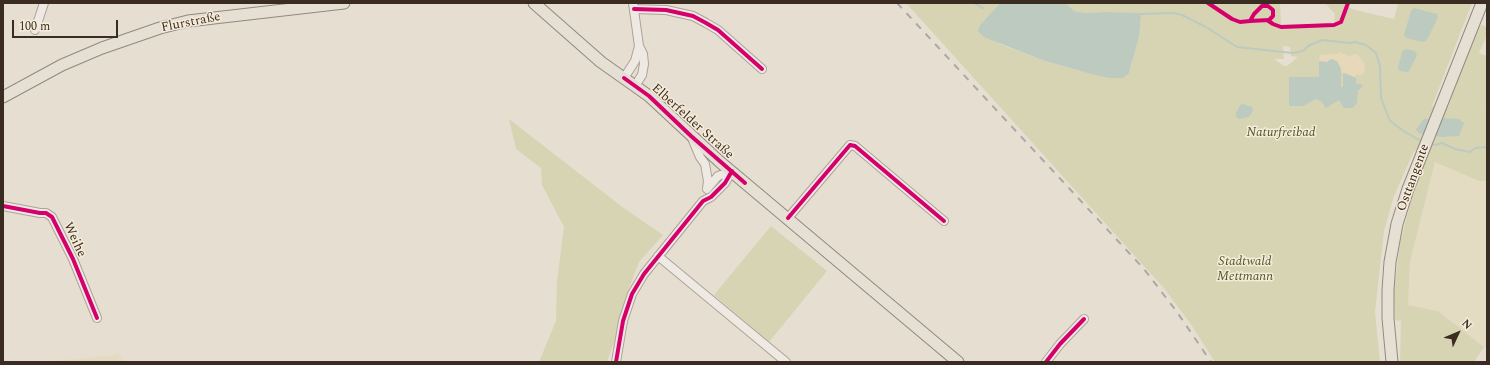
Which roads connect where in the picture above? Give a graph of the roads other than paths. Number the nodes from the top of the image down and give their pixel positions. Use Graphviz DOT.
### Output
graph roads {
  1 [pos="44,3"];
  2 [pos="344,3"];
  3 [pos="534,3"];
  4 [pos="1482,3"];
  5 [pos="634,6"];
  6 [pos="35,30"];
  7 [pos="639,46"];
  8 [pos="762,69"];
  9 [pos="624,78"];
  10 [pos="635,86"];
  11 [pos="3,97"];
  12 [pos="691,136"];
  13 [pos="732,171"];
  14 [pos="707,188"];
  15 [pos="703,200"];
  16 [pos="3,206"];
  17 [pos="788,218"];
  18 [pos="944,221"];
  19 [pos="658,256"];
  20 [pos="97,318"];
  21 [pos="1084,319"];
  22 [pos="616,362"];
  23 [pos="786,362"];
  24 [pos="958,362"];
  25 [pos="1046,362"];
  26 [pos="1392,362"];
  1 -- 6 [label="street"];
  2 -- 11 [label="main road, Flurstraße"];
  3 -- 9 [label="main road, Elberfelder Straße"];
  4 -- 26 [label="main road, Osttangente"];
  5 -- 7 [label="street"];
  5 -- 8 [label="street"];
  7 -- 9 [label="street"];
  7 -- 10 [label="street"];
  9 -- 10 [label="main road, Elberfelder Straße"];
  10 -- 12 [label="main road, Elberfelder Straße"];
  12 -- 13 [label="main road, Elberfelder Straße"];
  12 -- 14 [label="street"];
  13 -- 14 [label="street"];
  13 -- 15 [label="street"];
  13 -- 17 [label="main road, Elberfelder Straße"];
  14 -- 15 [label="street"];
  15 -- 19 [label="street"];
  16 -- 20 [label="street, Weihe"];
  17 -- 18 [label="street"];
  17 -- 24 [label="main road, Elberfelder Straße"];
  19 -- 22 [label="street"];
  19 -- 23 [label="street"];
  21 -- 25 [label="street"];
}
